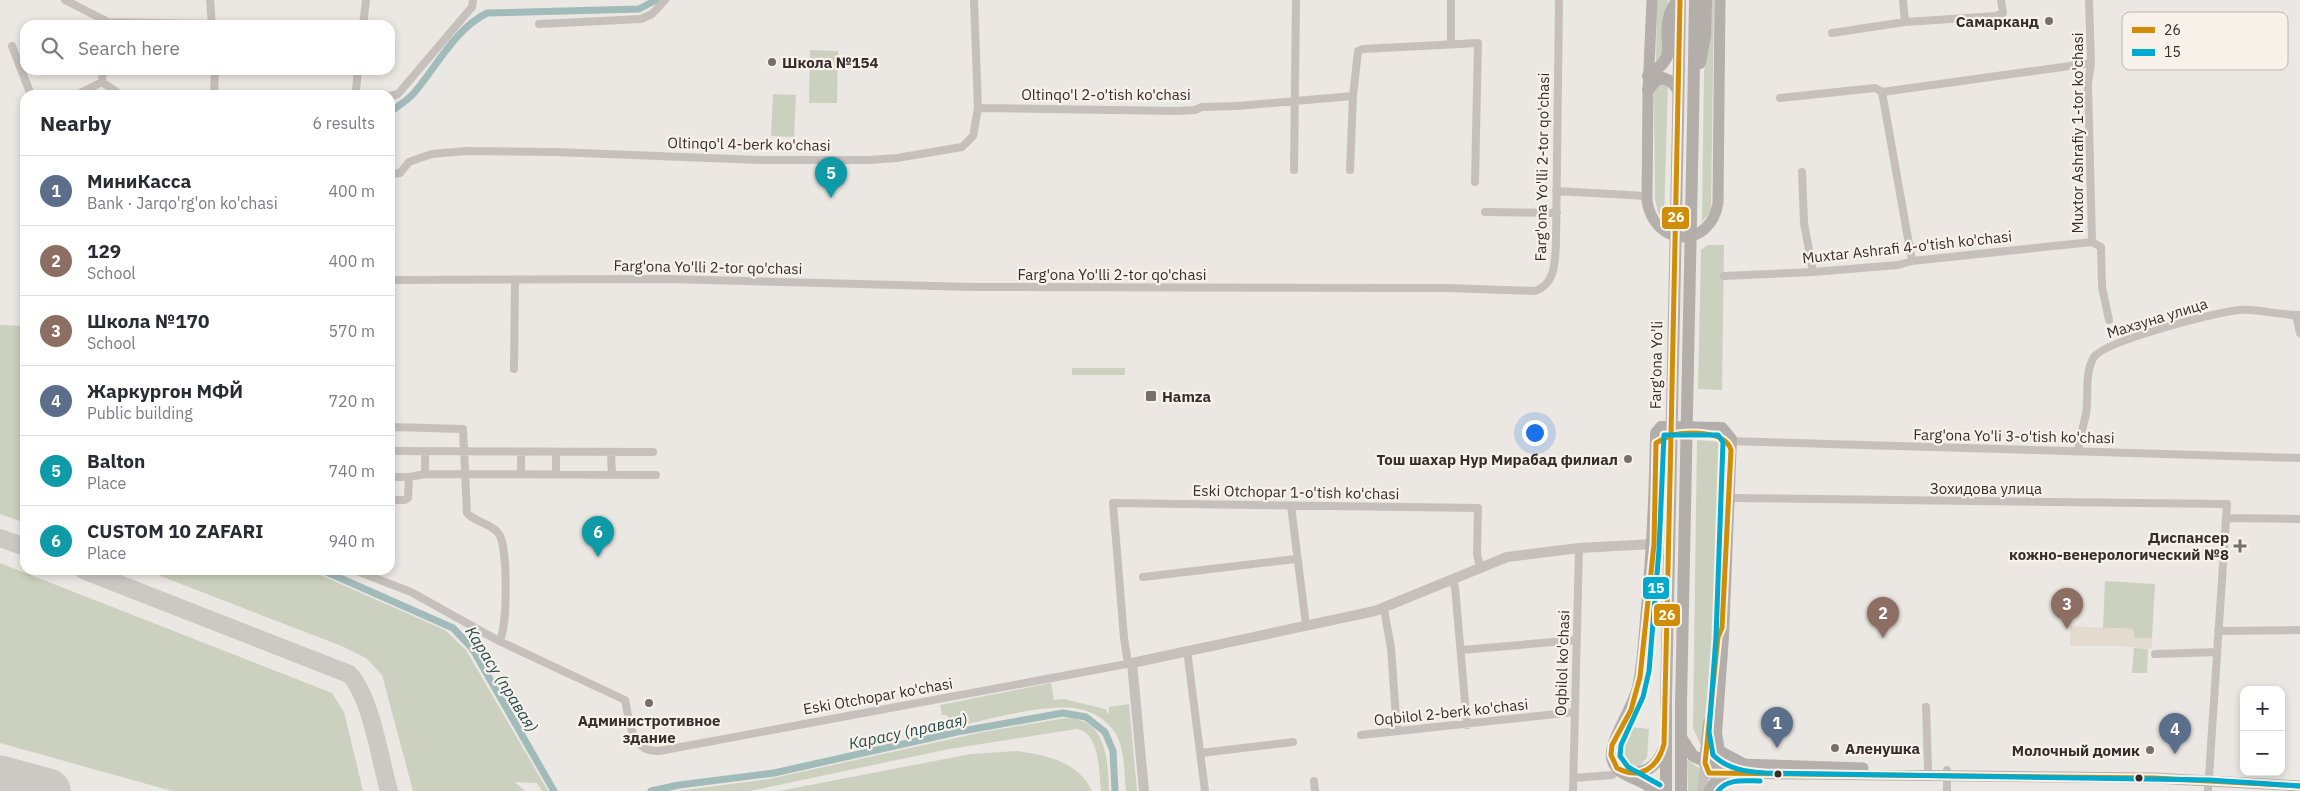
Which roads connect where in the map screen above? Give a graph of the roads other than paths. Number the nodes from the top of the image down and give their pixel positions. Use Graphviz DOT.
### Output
graph roads {
  1 [pos="65,0"];
  2 [pos="210,0"];
  3 [pos="366,0"];
  4 [pos="473,0"];
  5 [pos="665,0"];
  6 [pos="974,0"];
  7 [pos="1296,0"];
  8 [pos="1451,0"];
  9 [pos="1559,0"];
  10 [pos="1647,0"];
  11 [pos="1652,0"];
  12 [pos="1678,0"];
  13 [pos="1695,0"];
  14 [pos="1706,0"];
  15 [pos="1720,0"];
  16 [pos="1903,0"];
  17 [pos="2001,0"];
  18 [pos="2089,0"];
  19 [pos="101,20"];
  20 [pos="212,20"];
  21 [pos="364,20"];
  22 [pos="1905,22"];
  23 [pos="539,24"];
  24 [pos="1832,33"];
  25 [pos="1451,44"];
  26 [pos="12,46"];
  27 [pos="2091,63"];
  28 [pos="20,67"];
  29 [pos="1648,70"];
  30 [pos="23,75"];
  31 [pos="103,75"];
  32 [pos="215,75"];
  33 [pos="358,75"];
  34 [pos="102,82"];
  35 [pos="29,90"];
  36 [pos="86,90"];
  37 [pos="114,90"];
  38 [pos="214,90"];
  39 [pos="356,90"];
  40 [pos="1648,90"];
  41 [pos="1678,90"];
  42 [pos="1882,92"];
  43 [pos="1693,94"];
  44 [pos="395,95"];
  45 [pos="1353,96"];
  46 [pos="1780,98"];
  47 [pos="1294,100"];
  48 [pos="978,108"];
  49 [pos="1294,170"];
  50 [pos="1350,170"];
  51 [pos="1802,172"];
  52 [pos="395,174"];
  53 [pos="1476,182"];
  54 [pos="1556,191"];
  55 [pos="1646,196"];
  56 [pos="1486,212"];
  57 [pos="1558,213"];
  58 [pos="2092,242"];
  59 [pos="1912,261"];
  60 [pos="1813,272"];
  61 [pos="1724,276"];
  62 [pos="395,280"];
  63 [pos="515,280"];
  64 [pos="2298,315"];
  65 [pos="2109,320"];
  66 [pos="2300,333"];
  67 [pos="514,369"];
  68 [pos="395,427"];
  69 [pos="1730,444"];
  70 [pos="395,451"];
  71 [pos="425,451"];
  72 [pos="2078,451"];
  73 [pos="464,452"];
  74 [pos="521,452"];
  75 [pos="556,452"];
  76 [pos="611,452"];
  77 [pos="653,452"];
  78 [pos="2300,458"];
  79 [pos="425,474"];
  80 [pos="521,474"];
  81 [pos="556,474"];
  82 [pos="612,474"];
  83 [pos="656,474"];
  84 [pos="464,475"];
  85 [pos="395,477"];
  86 [pos="410,477"];
  87 [pos="1730,498"];
  88 [pos="395,500"];
  89 [pos="1290,506"];
  90 [pos="2226,518"];
  91 [pos="2300,519"];
  92 [pos="1654,544"];
  93 [pos="1579,548"];
  94 [pos="1296,559"];
  95 [pos="1480,568"];
  96 [pos="367,575"];
  97 [pos="1143,577"];
  98 [pos="1452,580"];
  99 [pos="1384,609"];
  100 [pos="1306,625"];
  101 [pos="1722,628"];
  102 [pos="2300,630"];
  103 [pos="2218,631"];
  104 [pos="1577,640"];
  105 [pos="499,642"];
  106 [pos="1187,650"];
  107 [pos="1461,650"];
  108 [pos="2217,652"];
  109 [pos="2155,654"];
  110 [pos="1130,663"];
  111 [pos="1926,707"];
  112 [pos="1574,712"];
  113 [pos="1467,725"];
  114 [pos="1398,731"];
  115 [pos="1716,733"];
  116 [pos="1361,735"];
  117 [pos="1681,736"];
  118 [pos="1665,741"];
  119 [pos="1293,742"];
  120 [pos="1201,753"];
  121 [pos="1745,765"];
  122 [pos="1708,766"];
  123 [pos="1928,769"];
  124 [pos="1619,770"];
  125 [pos="1947,773"];
  126 [pos="1728,774"];
  127 [pos="1574,778"];
  128 [pos="2300,779"];
  129 [pos="1314,780"];
  130 [pos="2208,781"];
  131 [pos="2300,786"];
  132 [pos="1144,791"];
  133 [pos="1204,791"];
  134 [pos="1316,791"];
  135 [pos="1572,791"];
  136 [pos="1655,791"];
  137 [pos="1666,791"];
  138 [pos="1681,791"];
  139 [pos="1702,791"];
  140 [pos="1709,791"];
  141 [pos="1947,791"];
  1 -- 19 [label="street"];
  2 -- 20 [label="street"];
  3 -- 21 [label="street"];
  4 -- 44 [label="street"];
  5 -- 23 [label="street"];
  6 -- 48 [label="street, Oltinqo'l 4-berk ko'chasi"];
  7 -- 47 [label="street"];
  8 -- 25 [label="street"];
  9 -- 54 [label="street, Farg'ona Yo'lli 2-tor qo'chasi"];
  10 -- 29 [label="main road"];
  11 -- 29 [label="main road"];
  12 -- 29 [label="main road"];
  12 -- 41 [label="main road, Farg'ona Yo'li"];
  13 -- 43 [label="main road"];
  14 -- 43 [label="main road"];
  15 -- 55 [label="main road"];
  16 -- 22 [label="street"];
  17 -- 22 [label="street"];
  18 -- 27 [label="street, Muxtor Ashrafiy 1-tor ko'chasi"];
  22 -- 24 [label="street"];
  25 -- 45 [label="street"];
  25 -- 53 [label="street"];
  26 -- 28 [label="street"];
  27 -- 42 [label="street"];
  27 -- 58 [label="street, Muxtor Ashrafiy 1-tor ko'chasi"];
  29 -- 40 [label="main road"];
  30 -- 35 [label="street"];
  31 -- 34 [label="street"];
  32 -- 38 [label="street"];
  33 -- 39 [label="street"];
  34 -- 36 [label="street"];
  34 -- 37 [label="street"];
  40 -- 41 [label="main road"];
  40 -- 55 [label="main road"];
  41 -- 118 [label="main road, Farg'ona Yo'li, bridge"];
  42 -- 46 [label="street"];
  42 -- 59 [label="street"];
  43 -- 117 [label="main road, bridge"];
  45 -- 47 [label="street, Oltinqo'l 2-o'tish ko'chasi"];
  45 -- 50 [label="street"];
  47 -- 48 [label="street, Oltinqo'l 2-o'tish ko'chasi"];
  47 -- 49 [label="street"];
  48 -- 52 [label="street, Oltinqo'l 4-berk ko'chasi"];
  51 -- 60 [label="street"];
  54 -- 55 [label="street"];
  54 -- 57 [label="street, Farg'ona Yo'lli 2-tor qo'chasi"];
  56 -- 57 [label="street"];
  57 -- 63 [label="street, Farg'ona Yo'lli 2-tor qo'chasi"];
  58 -- 59 [label="street, Muxtar Ashrafi 4-o'tish ko'chasi"];
  58 -- 65 [label="street, Muxtor Ashrafiy 1-tor ko'chasi"];
  59 -- 60 [label="street, Muxtar Ashrafi 4-o'tish ko'chasi"];
  60 -- 61 [label="street, Muxtar Ashrafi 4-o'tish ko'chasi"];
  62 -- 63 [label="street, Farg'ona Yo'lli 2-tor qo'chasi"];
  63 -- 67 [label="street"];
  64 -- 66 [label="street, Махзуна улица"];
  64 -- 72 [label="street, Махзуна улица"];
  68 -- 73 [label="street"];
  69 -- 72 [label="street, Farg'ona Yo'li 3-o'tish ko'chasi"];
  69 -- 87 [label="main road"];
  69 -- 92 [label="main road"];
  70 -- 71 [label="street"];
  71 -- 73 [label="street"];
  71 -- 79 [label="street"];
  72 -- 78 [label="street, Farg'ona Yo'li 3-o'tish ko'chasi"];
  73 -- 74 [label="street"];
  73 -- 84 [label="street"];
  74 -- 75 [label="street"];
  74 -- 80 [label="street"];
  75 -- 76 [label="street"];
  75 -- 81 [label="street"];
  76 -- 77 [label="street"];
  76 -- 82 [label="street"];
  79 -- 84 [label="street"];
  79 -- 86 [label="street"];
  80 -- 81 [label="street"];
  80 -- 84 [label="street"];
  81 -- 82 [label="street"];
  82 -- 83 [label="street"];
  84 -- 105 [label="street"];
  85 -- 86 [label="street"];
  86 -- 88 [label="street"];
  87 -- 90 [label="street, Зохидова улица"];
  87 -- 101 [label="main road"];
  89 -- 94 [label="street"];
  89 -- 95 [label="street, Eski Otchopar 1-o'tish ko'chasi"];
  89 -- 110 [label="street, Eski Otchopar 1-o'tish ko'chasi"];
  90 -- 91 [label="street"];
  90 -- 103 [label="street"];
  92 -- 93 [label="street, Eski Otchopar ko'chasi"];
  92 -- 124 [label="main road"];
  93 -- 95 [label="street, Eski Otchopar ko'chasi"];
  93 -- 104 [label="street, Oqbilol ko'chasi"];
  94 -- 97 [label="street"];
  94 -- 100 [label="street"];
  95 -- 98 [label="street, Eski Otchopar ko'chasi"];
  96 -- 105 [label="street, Eski Otchopar ko'chasi"];
  98 -- 99 [label="street, Eski Otchopar ko'chasi"];
  98 -- 107 [label="street"];
  99 -- 100 [label="street, Eski Otchopar ko'chasi"];
  99 -- 114 [label="street"];
  100 -- 106 [label="street, Eski Otchopar ko'chasi"];
  101 -- 115 [label="main road"];
  101 -- 122 [label="main road"];
  102 -- 103 [label="street"];
  103 -- 108 [label="street"];
  104 -- 107 [label="street"];
  104 -- 112 [label="street, Oqbilol ko'chasi"];
  105 -- 110 [label="street, Eski Otchopar ko'chasi"];
  106 -- 110 [label="street, Eski Otchopar ko'chasi"];
  106 -- 120 [label="street"];
  107 -- 113 [label="street"];
  108 -- 109 [label="street"];
  108 -- 130 [label="street"];
  110 -- 132 [label="street"];
  111 -- 123 [label="street"];
  112 -- 113 [label="street, Oqbilol 2-berk ko'chasi"];
  112 -- 127 [label="street, Oqbilol ko'chasi"];
  113 -- 114 [label="street, Oqbilol 2-berk ko'chasi"];
  114 -- 116 [label="street, Oqbilol 2-berk ko'chasi"];
  115 -- 121 [label="main road"];
  115 -- 122 [label="main road"];
  117 -- 122 [label="main road"];
  117 -- 138 [label="main road"];
  118 -- 124 [label="main road"];
  118 -- 137 [label="main road, Farg'ona Yo'li"];
  119 -- 120 [label="street"];
  120 -- 133 [label="street"];
  121 -- 122 [label="main road"];
  121 -- 123 [label="main road"];
  122 -- 126 [label="main road"];
  122 -- 139 [label="street"];
  122 -- 140 [label="street"];
  123 -- 125 [label="main road"];
  124 -- 127 [label="street"];
  124 -- 136 [label="main road"];
  125 -- 126 [label="main road"];
  125 -- 130 [label="main road"];
  125 -- 141 [label="street"];
  126 -- 140 [label="main road"];
  127 -- 135 [label="street, Oqbilol ko'chasi"];
  128 -- 130 [label="main road"];
  129 -- 134 [label="street"];
  130 -- 131 [label="main road"];
}
